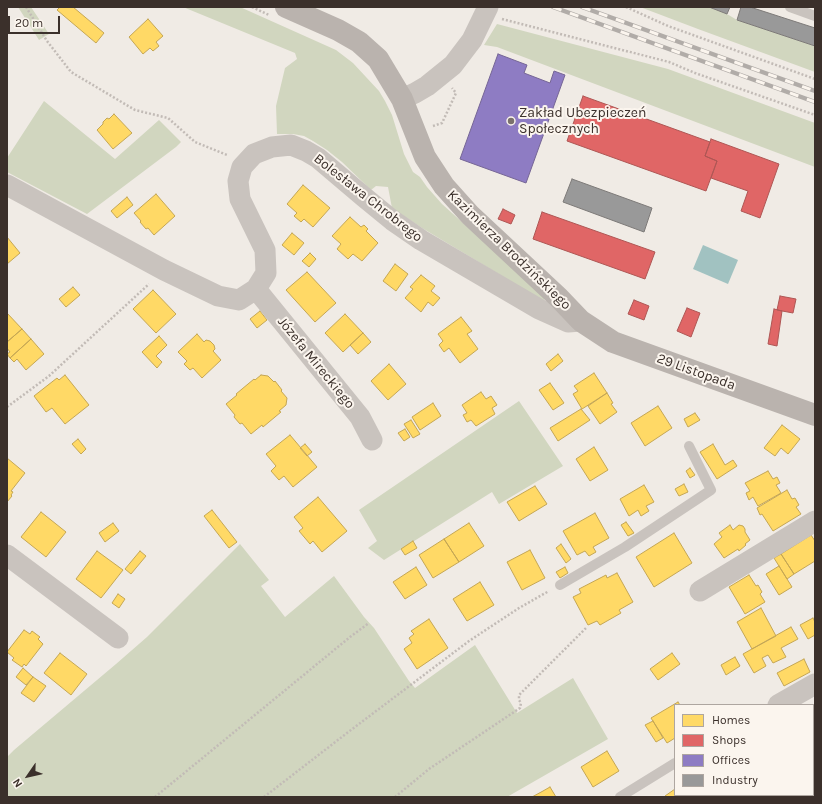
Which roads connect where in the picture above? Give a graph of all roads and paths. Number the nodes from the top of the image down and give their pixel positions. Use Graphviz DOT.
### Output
graph roads {
  1 [pos="26,7"];
  2 [pos="252,7"];
  3 [pos="626,7"];
  4 [pos="790,7"];
  5 [pos="486,11"];
  6 [pos="280,12"];
  7 [pos="815,16"];
  8 [pos="441,75"];
  9 [pos="815,79"];
  10 [pos="402,99"];
  11 [pos="815,115"];
  12 [pos="416,131"];
  13 [pos="246,162"];
  14 [pos="7,185"];
  15 [pos="164,270"];
  16 [pos="256,289"];
  17 [pos="581,320"];
  18 [pos="7,407"];
  19 [pos="815,415"];
  20 [pos="372,440"];
  21 [pos="689,446"];
  22 [pos="814,525"];
  23 [pos="7,555"];
  24 [pos="560,585"];
  25 [pos="700,591"];
  26 [pos="369,623"];
  27 [pos="586,628"];
  28 [pos="118,638"];
  29 [pos="815,684"];
  30 [pos="780,704"];
  31 [pos="674,764"];
  32 [pos="155,797"];
  33 [pos="264,797"];
  34 [pos="395,797"];
  35 [pos="620,797"];
  1 -- 13 [label="path"];
  2 -- 6 [label="path"];
  3 -- 9 [label="path"];
  4 -- 7 [label="lane"];
  5 -- 8 [label="street"];
  5 -- 11 [label="path"];
  6 -- 10 [label="street, Kazimierza Brodzińskiego"];
  8 -- 10 [label="street"];
  8 -- 12 [label="path"];
  10 -- 12 [label="street, Kazimierza Brodzińskiego"];
  12 -- 17 [label="street, Kazimierza Brodzińskiego"];
  13 -- 16 [label="street"];
  13 -- 17 [label="street, Bolesława Chrobrego"];
  14 -- 15 [label="street"];
  15 -- 16 [label="street"];
  15 -- 18 [label="path"];
  16 -- 20 [label="street, Józefa Mireckiego"];
  17 -- 19 [label="street, 29 Listopada"];
  21 -- 24 [label="lane"];
  22 -- 25 [label="street"];
  23 -- 28 [label="street"];
  24 -- 33 [label="path"];
  26 -- 32 [label="path"];
  27 -- 34 [label="path"];
  29 -- 30 [label="street"];
  31 -- 35 [label="lane"];
}
